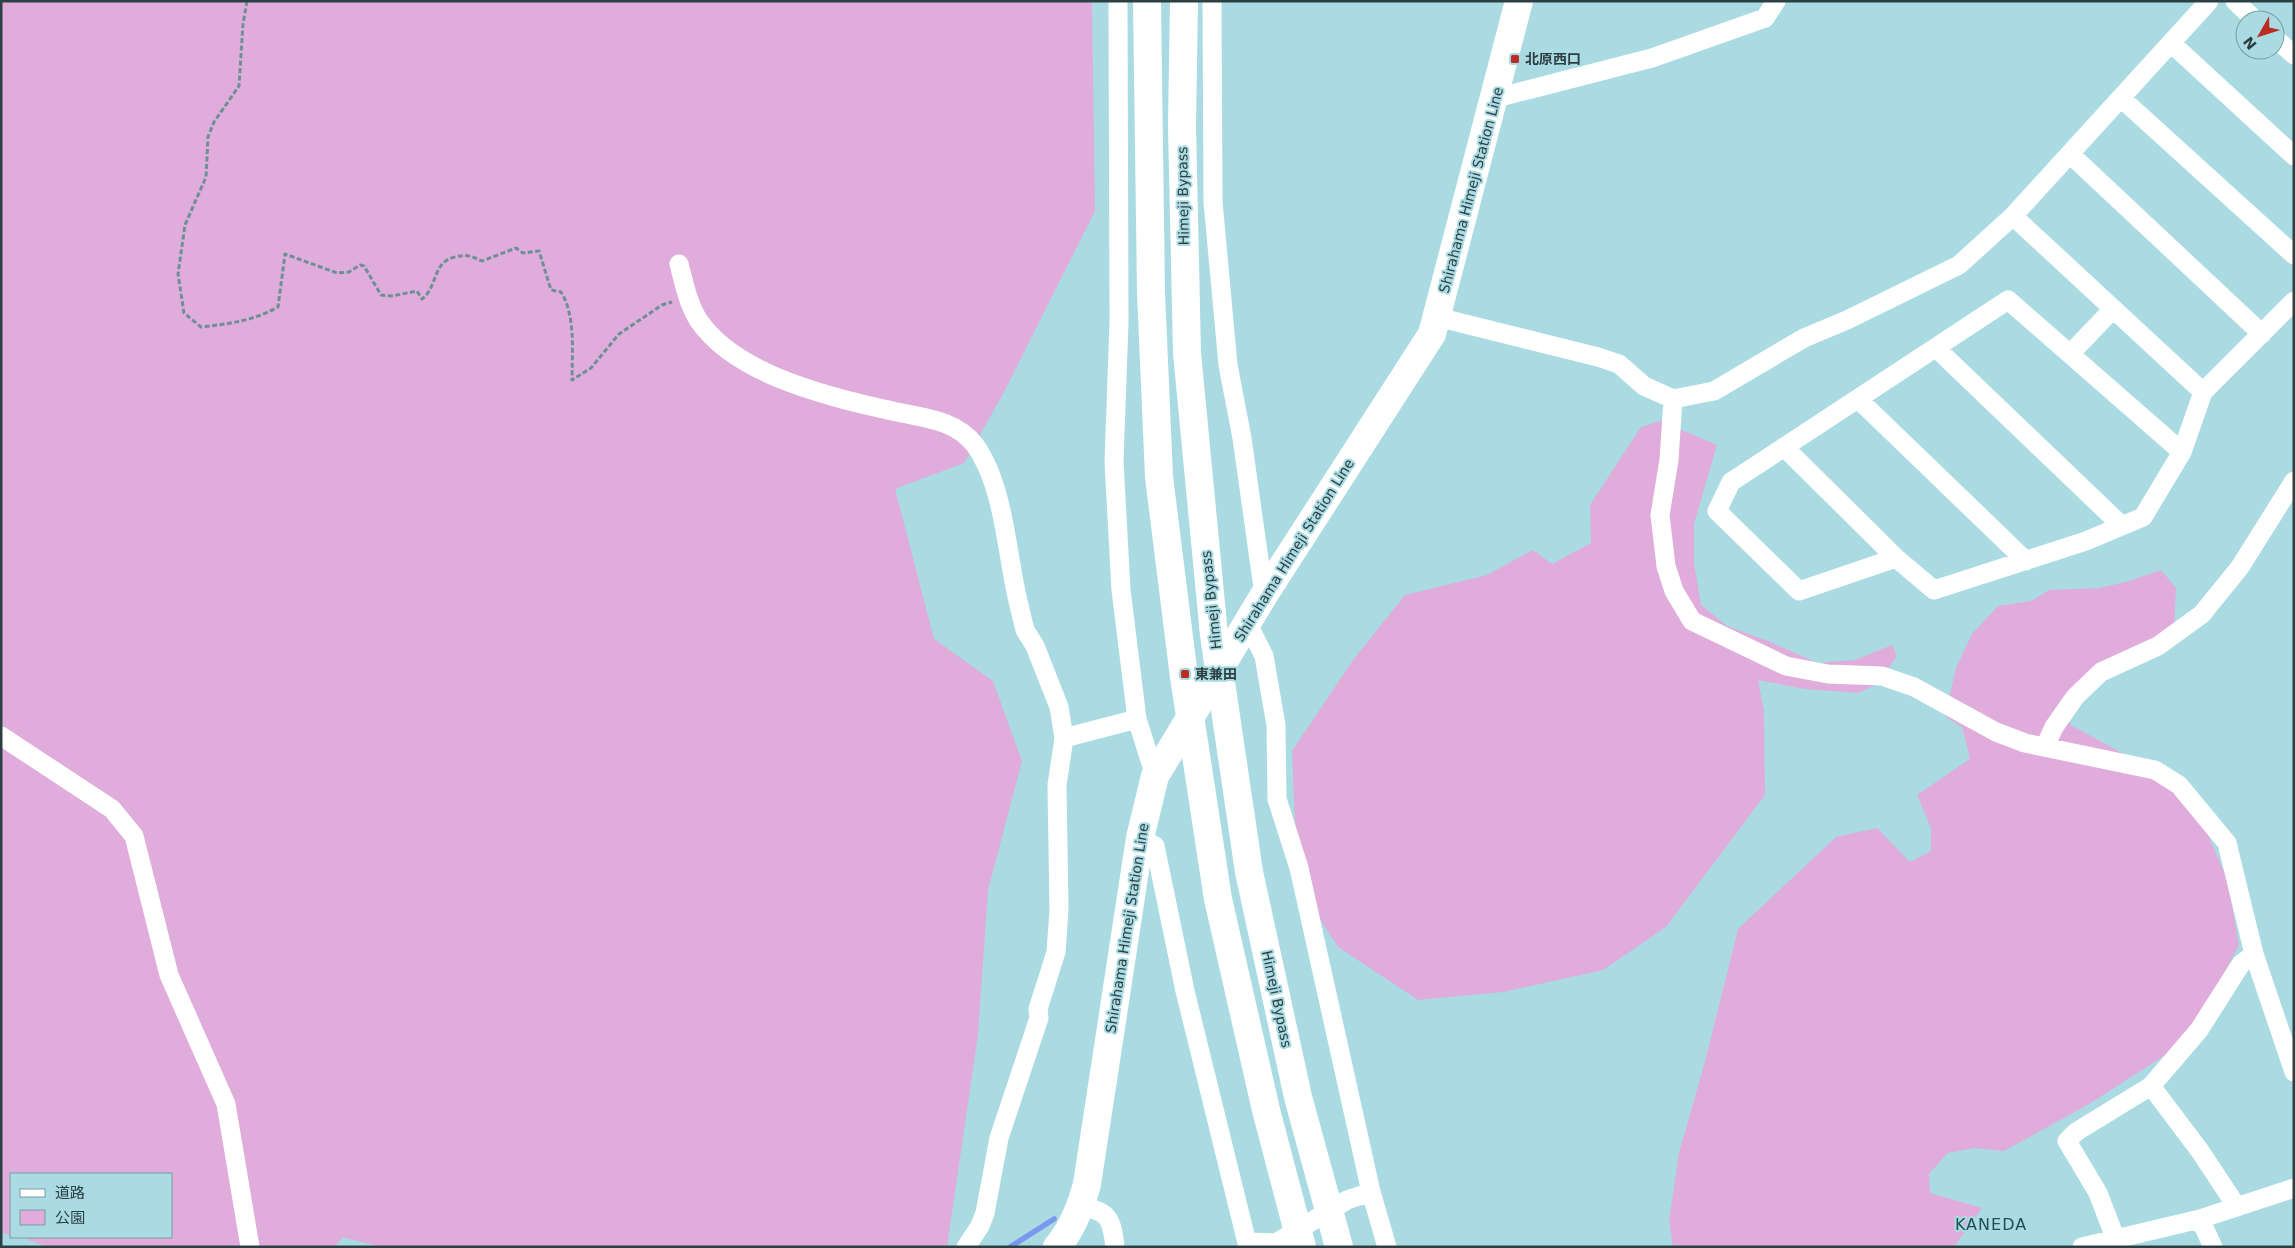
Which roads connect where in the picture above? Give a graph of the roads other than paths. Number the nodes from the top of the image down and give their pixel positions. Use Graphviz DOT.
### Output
graph roads {
  1 [pos="1118,1"];
  2 [pos="1146,1"];
  3 [pos="1184,1"];
  4 [pos="1212,1"];
  5 [pos="1520,1"];
  6 [pos="1776,1"];
  7 [pos="2209,1"];
  8 [pos="2235,1"];
  9 [pos="2244,10"];
  10 [pos="2171,43"];
  11 [pos="1496,98"];
  12 [pos="2121,98"];
  13 [pos="2070,154"];
  14 [pos="2294,156"];
  15 [pos="2013,216"];
  16 [pos="2294,255"];
  17 [pos="679,264"];
  18 [pos="2294,302"];
  19 [pos="2113,309"];
  20 [pos="1437,317"];
  21 [pos="2262,334"];
  22 [pos="1936,348"];
  23 [pos="2070,354"];
  24 [pos="2203,392"];
  25 [pos="1673,399"];
  26 [pos="1858,399"];
  27 [pos="1784,447"];
  28 [pos="2182,452"];
  29 [pos="2294,481"];
  30 [pos="2122,526"];
  31 [pos="1896,558"];
  32 [pos="2026,561"];
  33 [pos="1264,595"];
  34 [pos="1248,622"];
  35 [pos="1137,719"];
  36 [pos="1,736"];
  37 [pos="1064,738"];
  38 [pos="2045,747"];
  39 [pos="1154,776"];
  40 [pos="1140,838"];
  41 [pos="2254,954"];
  42 [pos="2294,1072"];
  43 [pos="2151,1086"];
  44 [pos="2294,1188"];
  45 [pos="1371,1192"];
  46 [pos="1081,1207"];
  47 [pos="2237,1207"];
  48 [pos="2200,1219"];
  49 [pos="1299,1234"];
  50 [pos="2116,1240"];
  51 [pos="1248,1244"];
  52 [pos="250,1247"];
  53 [pos="966,1247"];
  54 [pos="1057,1247"];
  55 [pos="1115,1247"];
  56 [pos="1339,1247"];
  57 [pos="1387,1247"];
  58 [pos="2082,1247"];
  59 [pos="2213,1247"];
  1 -- 35 [label="street"];
  2 -- 49 [label="main road"];
  3 -- 56 [label="main road, Himeji Bypass"];
  4 -- 33 [label="street"];
  5 -- 11 [label="main road, Shirahama Himeji Station Line"];
  6 -- 11 [label="street"];
  7 -- 10 [label="street"];
  8 -- 9 [label="street"];
  10 -- 12 [label="street"];
  10 -- 14 [label="street"];
  11 -- 20 [label="main road, Shirahama Himeji Station Line"];
  12 -- 13 [label="street"];
  12 -- 16 [label="street"];
  13 -- 15 [label="street"];
  13 -- 21 [label="street"];
  15 -- 19 [label="street"];
  15 -- 25 [label="street"];
  17 -- 37 [label="street"];
  18 -- 21 [label="street"];
  19 -- 23 [label="street"];
  19 -- 24 [label="street"];
  20 -- 25 [label="street"];
  20 -- 33 [label="main road, Shirahama Himeji Station Line"];
  21 -- 24 [label="street"];
  22 -- 23 [label="street"];
  22 -- 26 [label="street"];
  22 -- 30 [label="street"];
  23 -- 28 [label="street"];
  24 -- 28 [label="street"];
  25 -- 38 [label="street"];
  26 -- 27 [label="street"];
  26 -- 32 [label="street"];
  27 -- 31 [label="street"];
  27 -- 31 [label="street"];
  28 -- 30 [label="street"];
  29 -- 38 [label="street"];
  30 -- 32 [label="street"];
  31 -- 32 [label="street"];
  33 -- 34 [label="main road, Shirahama Himeji Station Line"];
  34 -- 39 [label="main road, Shirahama Himeji Station Line"];
  34 -- 45 [label="street"];
  35 -- 37 [label="street"];
  35 -- 39 [label="street"];
  36 -- 52 [label="street"];
  37 -- 53 [label="street"];
  38 -- 41 [label="street"];
  39 -- 40 [label="main road, Shirahama Himeji Station Line"];
  40 -- 46 [label="main road, Shirahama Himeji Station Line"];
  40 -- 51 [label="street"];
  41 -- 42 [label="street"];
  41 -- 43 [label="street"];
  43 -- 47 [label="street"];
  43 -- 50 [label="street"];
  44 -- 47 [label="street"];
  45 -- 51 [label="street"];
  45 -- 57 [label="street"];
  46 -- 54 [label="main road, Shirahama Himeji Station Line"];
  46 -- 55 [label="street"];
  47 -- 48 [label="street"];
  48 -- 50 [label="street"];
  48 -- 59 [label="street"];
  50 -- 58 [label="street"];
}
